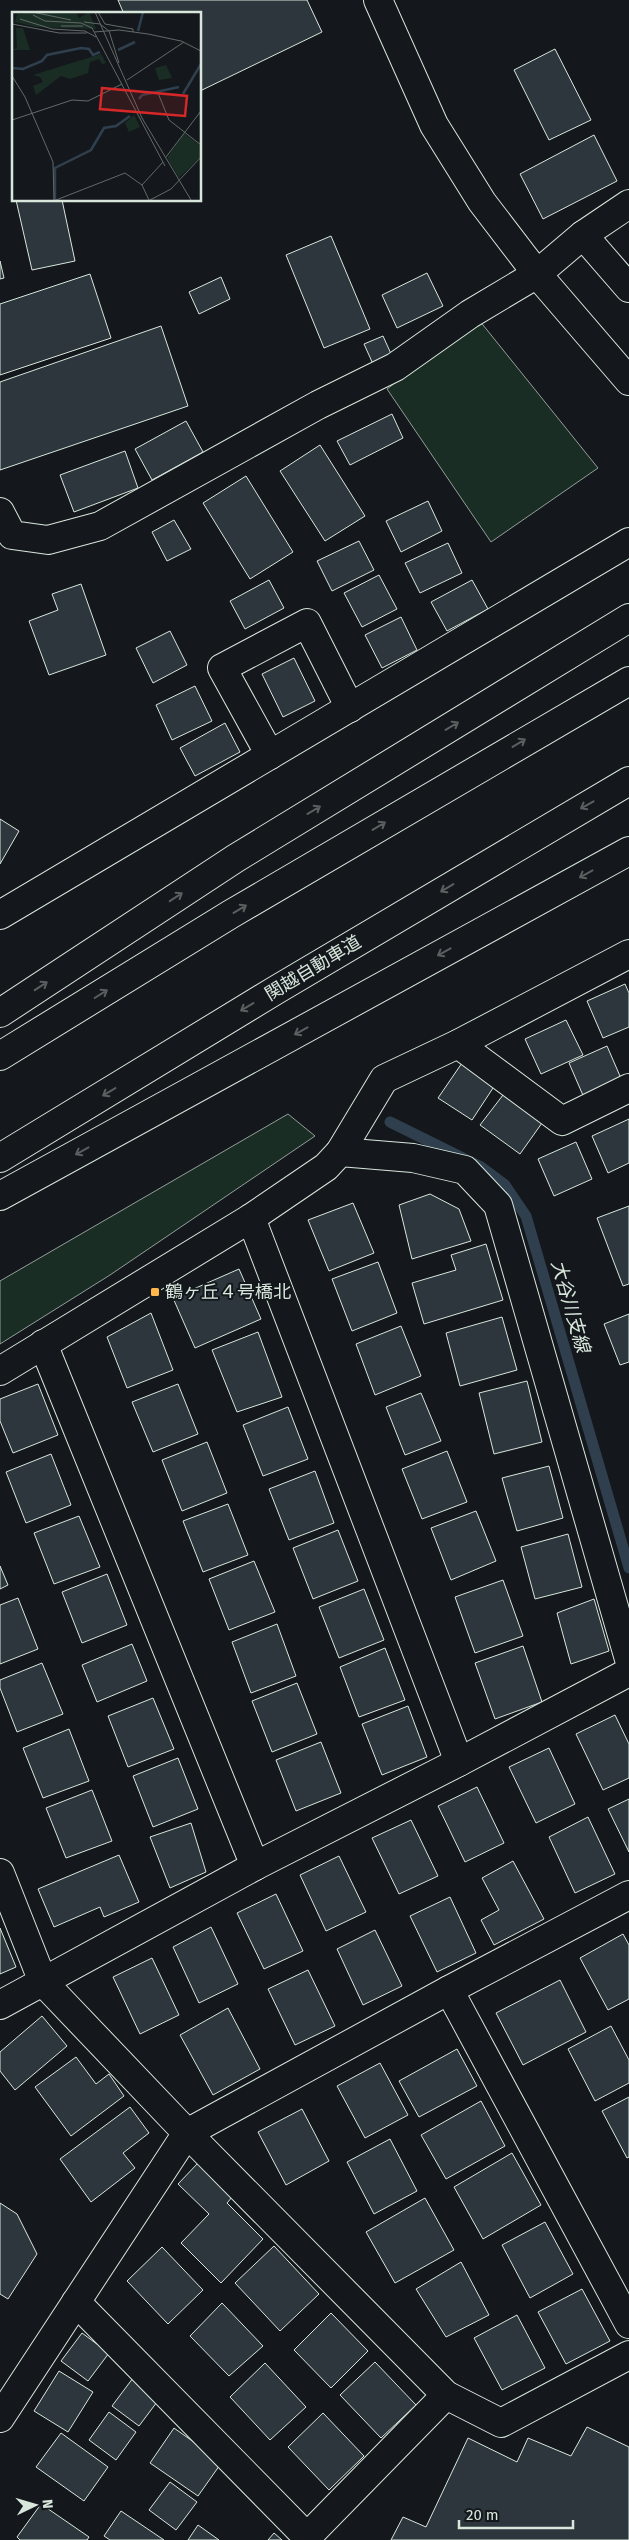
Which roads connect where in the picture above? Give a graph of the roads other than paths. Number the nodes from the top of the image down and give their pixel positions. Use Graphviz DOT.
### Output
graph roads {
  1 [pos="378,0"];
  2 [pos="629,204"];
  3 [pos="583,235"];
  4 [pos="536,274"];
  5 [pos="629,288"];
  6 [pos="629,382"];
  7 [pos="0,512"];
  8 [pos="629,542"];
  9 [pos="629,618"];
  10 [pos="629,681"];
  11 [pos="350,708"];
  12 [pos="270,755"];
  13 [pos="629,781"];
  14 [pos="629,851"];
  15 [pos="0,915"];
  16 [pos="629,954"];
  17 [pos="0,1013"];
  18 [pos="458,1044"];
  19 [pos="0,1056"];
  20 [pos="629,1088"];
  21 [pos="340,1152"];
  22 [pos="0,1158"];
  23 [pos="0,1196"];
  24 [pos="251,1218"];
  25 [pos="44,1344"];
  26 [pos="0,1371"];
  27 [pos="629,1659"];
  28 [pos="629,1672"];
  29 [pos="459,1762"];
  30 [pos="255,1866"];
  31 [pos="0,1873"];
  32 [pos="629,1895"];
  33 [pos="43,1982"];
  34 [pos="449,1990"];
  35 [pos="0,2005"];
  36 [pos="187,2133"];
  37 [pos="76,2302"];
  38 [pos="629,2324"];
  39 [pos="629,2355"];
  40 [pos="446,2395"];
  41 [pos="0,2418"];
  42 [pos="308,2538"];
  1 -- 4 [label="main road"];
  2 -- 3 [label="main road"];
  3 -- 4 [label="main road"];
  3 -- 5 [label="main road"];
  4 -- 6 [label="main road"];
  4 -- 7 [label="main road"];
  8 -- 11 [label="main road"];
  17 -- 9 [label="main road, one-way"];
  19 -- 10 [label="main road, one-way"];
  11 -- 12 [label="main road"];
  11 -- 12 [label="main road"];
  12 -- 15 [label="main road"];
  13 -- 22 [label="main road, 関越自動車道, one-way"];
  14 -- 23 [label="main road, one-way"];
  16 -- 18 [label="main road"];
  18 -- 20 [label="main road"];
  18 -- 21 [label="main road"];
  21 -- 24 [label="main road"];
  21 -- 27 [label="main road"];
  24 -- 25 [label="main road"];
  24 -- 29 [label="main road"];
  25 -- 26 [label="main road"];
  25 -- 30 [label="main road"];
  28 -- 29 [label="main road"];
  29 -- 30 [label="main road"];
  30 -- 33 [label="main road"];
  31 -- 33 [label="main road"];
  32 -- 34 [label="main road"];
  33 -- 35 [label="main road"];
  33 -- 36 [label="main road"];
  34 -- 36 [label="main road"];
  34 -- 38 [label="main road"];
  36 -- 37 [label="main road"];
  36 -- 40 [label="main road"];
  37 -- 41 [label="main road"];
  37 -- 42 [label="main road"];
  39 -- 40 [label="main road"];
  40 -- 42 [label="main road"];
}
